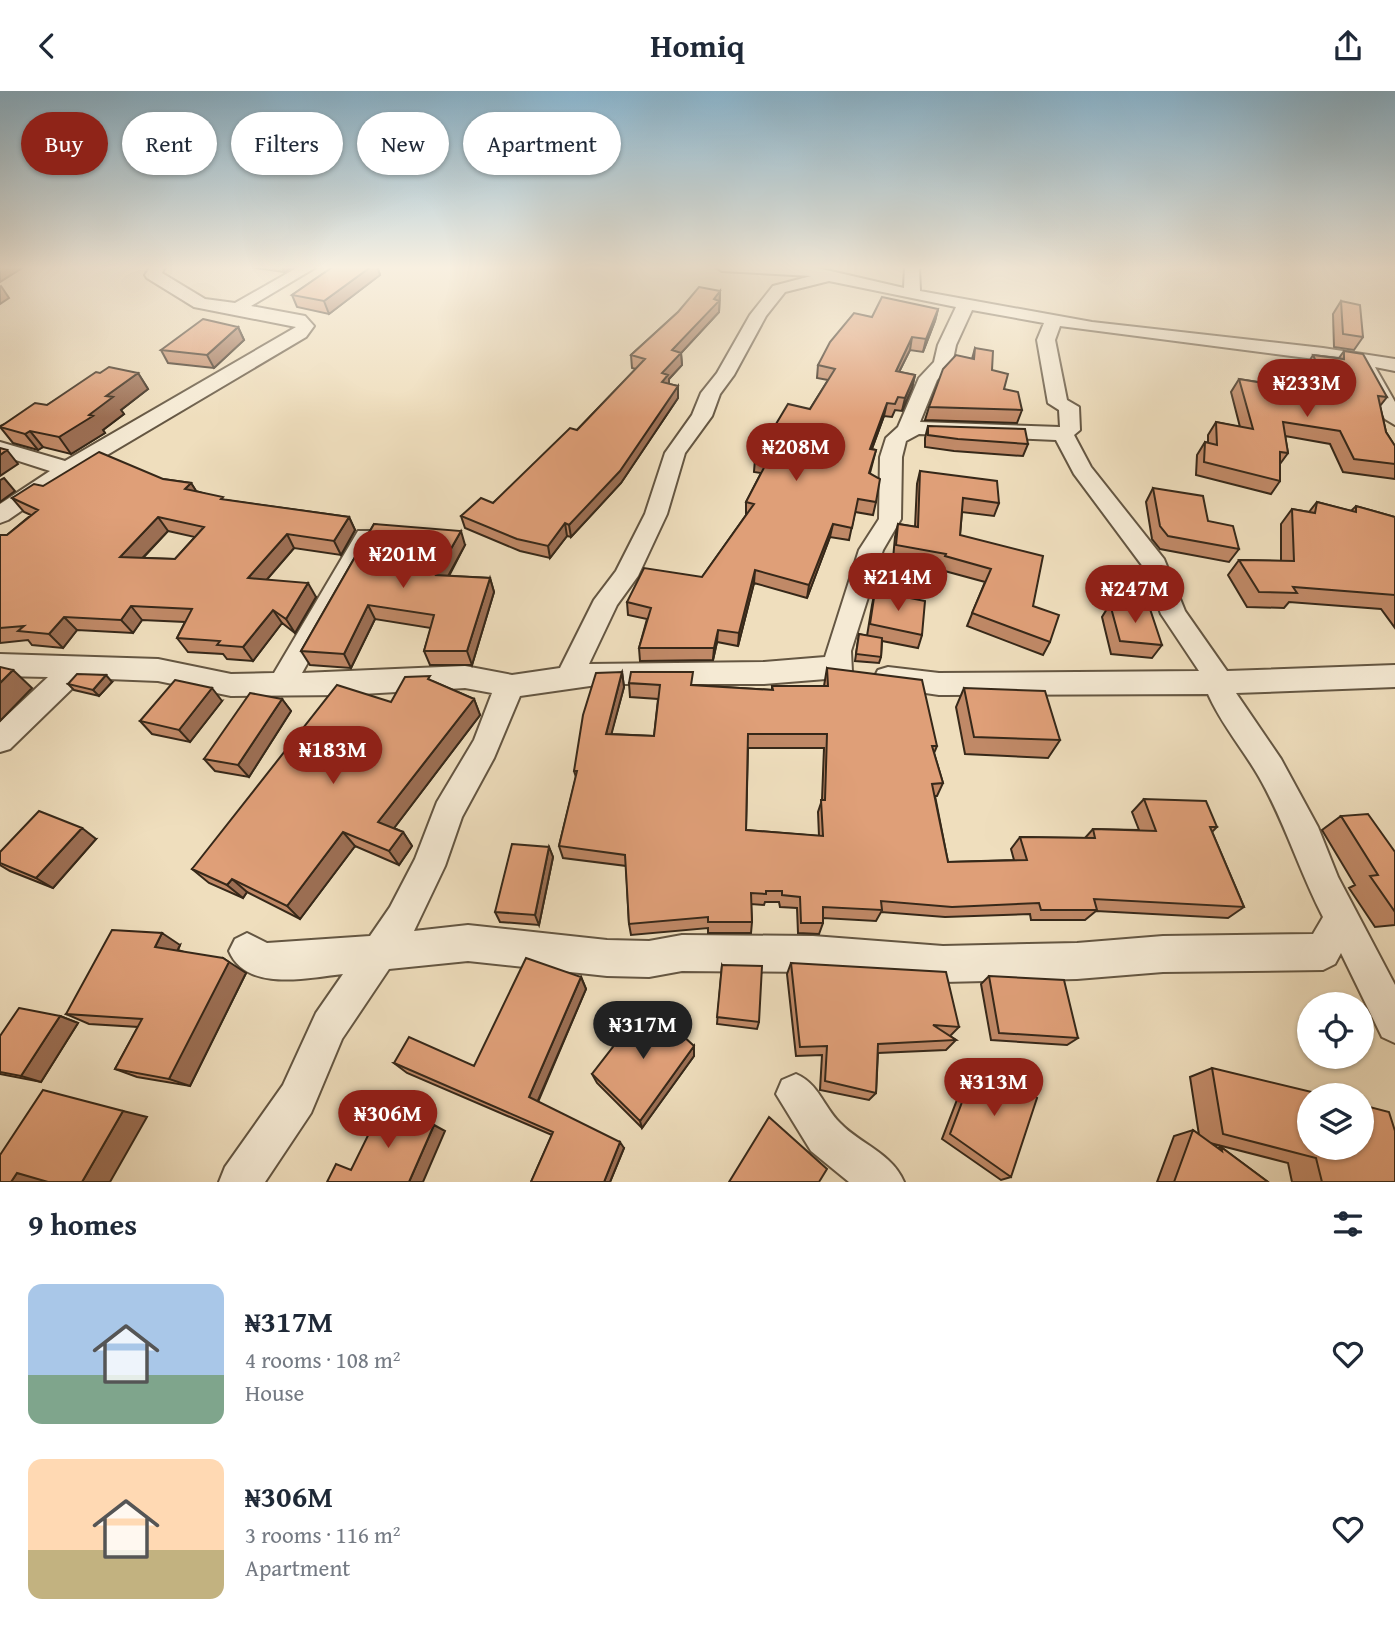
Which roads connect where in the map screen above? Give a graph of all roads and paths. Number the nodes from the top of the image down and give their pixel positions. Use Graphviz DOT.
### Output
graph roads {
  1 [pos="282,317"];
  2 [pos="757,317"];
  3 [pos="960,317"];
  4 [pos="1043,317"];
  5 [pos="1054,319"];
  6 [pos="1362,359"];
  7 [pos="1395,365"];
  8 [pos="1395,419"];
  9 [pos="907,430"];
  10 [pos="1063,433"];
  11 [pos="0,448"];
  12 [pos="67,469"];
  13 [pos="0,515"];
  14 [pos="366,537"];
  15 [pos="0,665"];
  16 [pos="78,666"];
  17 [pos="838,672"];
  18 [pos="1395,676"];
  19 [pos="569,678"];
  20 [pos="1217,682"];
  21 [pos="283,683"];
  22 [pos="512,686"];
  23 [pos="0,740"];
  24 [pos="1342,917"];
  25 [pos="247,951"];
  26 [pos="379,951"];
  27 [pos="1395,1024"];
  28 [pos="796,1094"];
  29 [pos="240,1182"];
  30 [pos="883,1182"];
  1 -- 12 [label="street"];
  2 -- 19 [label="street"];
  3 -- 9 [label="street"];
  4 -- 5 [label="street"];
  5 -- 6 [label="street"];
  5 -- 10 [label="street"];
  6 -- 7 [label="street"];
  6 -- 8 [label="street"];
  9 -- 10 [label="street"];
  9 -- 17 [label="street"];
  10 -- 20 [label="street"];
  11 -- 12 [label="street"];
  12 -- 13 [label="street"];
  14 -- 21 [label="street"];
  15 -- 16 [label="street"];
  16 -- 21 [label="street"];
  16 -- 23 [label="street"];
  17 -- 19 [label="street"];
  17 -- 20 [label="street"];
  18 -- 20 [label="street"];
  19 -- 22 [label="street"];
  20 -- 24 [label="street"];
  21 -- 22 [label="street"];
  22 -- 26 [label="street"];
  24 -- 26 [label="street"];
  24 -- 27 [label="street"];
  25 -- 26 [label="street"];
  26 -- 29 [label="street"];
  28 -- 30 [label="street"];
}
